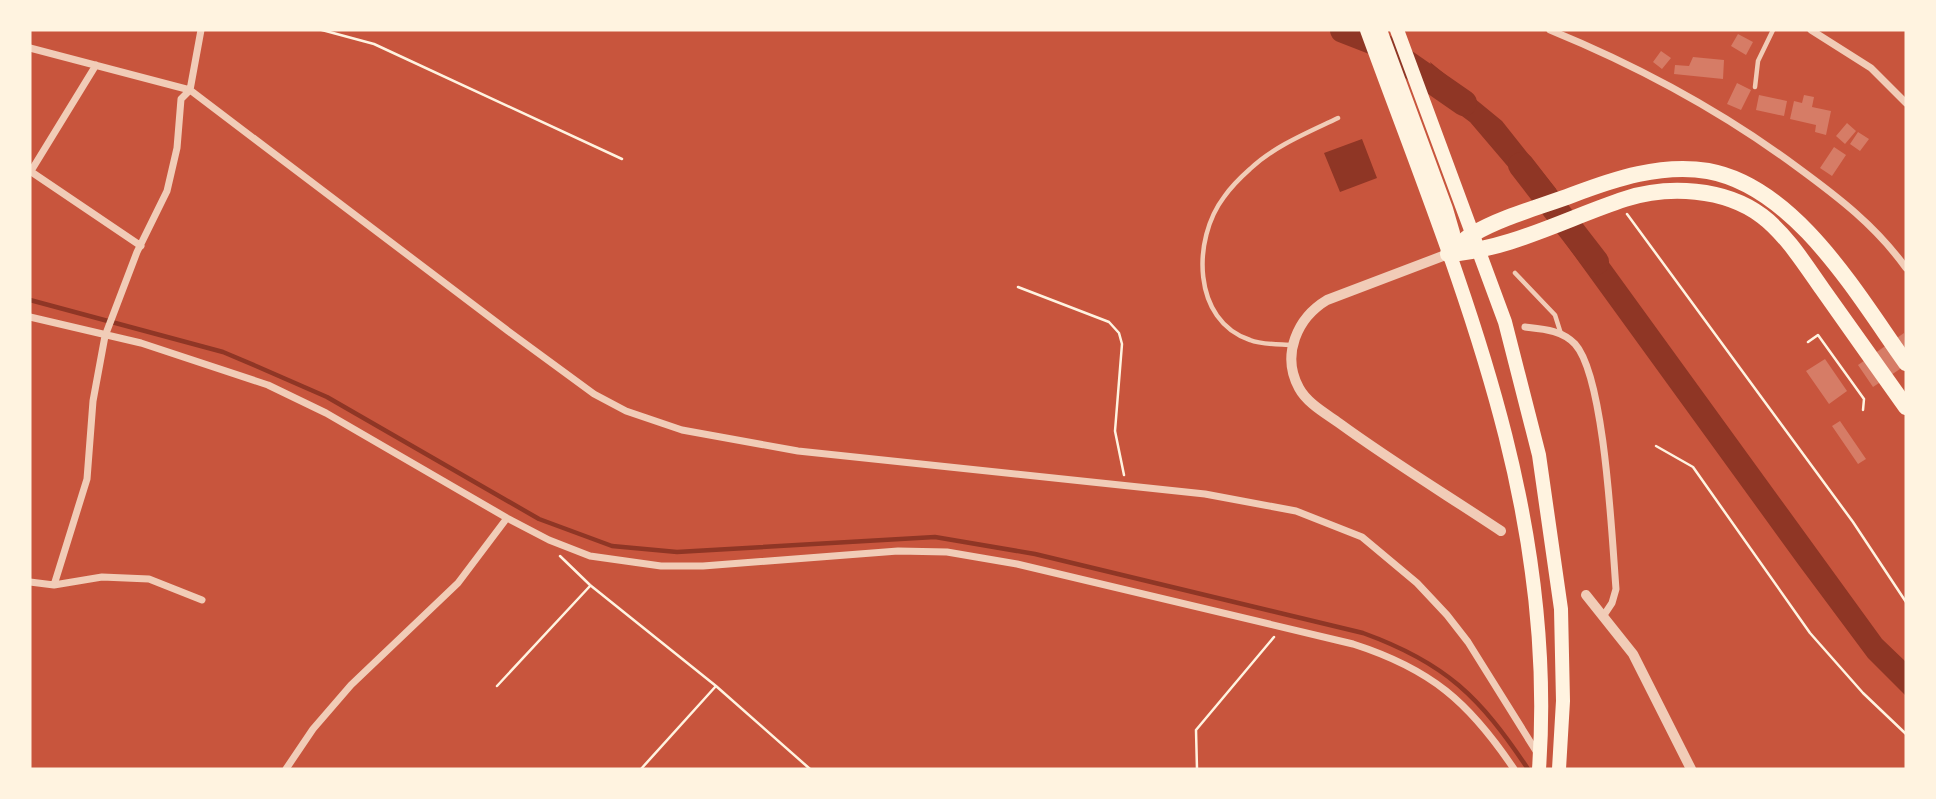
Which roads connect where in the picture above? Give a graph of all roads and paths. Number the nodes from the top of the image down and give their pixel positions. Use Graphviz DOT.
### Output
graph roads {
  1 [pos="201,30"];
  2 [pos="322,30"];
  3 [pos="1367,30"];
  4 [pos="1380,30"];
  5 [pos="1397,30"];
  6 [pos="1550,30"];
  7 [pos="1773,30"];
  8 [pos="1811,30"];
  9 [pos="30,48"];
  10 [pos="96,65"];
  11 [pos="1755,86"];
  12 [pos="190,90"];
  13 [pos="1906,103"];
  14 [pos="1338,118"];
  15 [pos="622,159"];
  16 [pos="31,171"];
  17 [pos="1627,214"];
  18 [pos="1472,234"];
  19 [pos="141,246"];
  20 [pos="1480,252"];
  21 [pos="1448,254"];
  22 [pos="1906,268"];
  23 [pos="1515,273"];
  24 [pos="1018,287"];
  25 [pos="30,317"];
  26 [pos="1525,327"];
  27 [pos="1561,334"];
  28 [pos="105,336"];
  29 [pos="1808,342"];
  30 [pos="1293,345"];
  31 [pos="1906,363"];
  32 [pos="1906,407"];
  33 [pos="1863,410"];
  34 [pos="1656,446"];
  35 [pos="1126,486"];
  36 [pos="507,518"];
  37 [pos="1501,531"];
  38 [pos="549,540"];
  39 [pos="30,582"];
  40 [pos="54,584"];
  41 [pos="590,585"];
  42 [pos="1586,595"];
  43 [pos="202,600"];
  44 [pos="1906,602"];
  45 [pos="1604,615"];
  46 [pos="1277,628"];
  47 [pos="497,686"];
  48 [pos="716,686"];
  49 [pos="1906,734"];
  50 [pos="1559,763"];
  51 [pos="286,769"];
  52 [pos="641,769"];
  53 [pos="810,769"];
  54 [pos="1197,769"];
  55 [pos="1514,769"];
  56 [pos="1539,769"];
  57 [pos="1547,769"];
  58 [pos="1691,769"];
  1 -- 12 [label="street"];
  2 -- 15 [label="path"];
  3 -- 21 [label="highway"];
  4 -- 21 [label="highway"];
  5 -- 18 [label="highway"];
  6 -- 22 [label="street"];
  7 -- 11 [label="lane"];
  8 -- 13 [label="street"];
  9 -- 10 [label="street"];
  10 -- 12 [label="street"];
  10 -- 16 [label="street"];
  12 -- 19 [label="street"];
  12 -- 35 [label="street"];
  14 -- 30 [label="lane"];
  16 -- 19 [label="street"];
  17 -- 44 [label="path"];
  18 -- 20 [label="highway"];
  18 -- 21 [label="highway"];
  18 -- 31 [label="highway"];
  19 -- 28 [label="street"];
  20 -- 21 [label="highway"];
  20 -- 32 [label="highway"];
  20 -- 50 [label="highway"];
  21 -- 30 [label="street"];
  21 -- 56 [label="highway"];
  23 -- 27 [label="lane"];
  24 -- 35 [label="path"];
  25 -- 28 [label="street"];
  26 -- 27 [label="street"];
  27 -- 45 [label="street"];
  28 -- 36 [label="street"];
  28 -- 40 [label="street"];
  29 -- 33 [label="path"];
  30 -- 37 [label="street"];
  34 -- 49 [label="path"];
  35 -- 57 [label="street"];
  36 -- 38 [label="street"];
  36 -- 51 [label="street"];
  38 -- 41 [label="path"];
  38 -- 46 [label="street"];
  39 -- 40 [label="street"];
  40 -- 43 [label="street"];
  41 -- 47 [label="path"];
  41 -- 48 [label="path"];
  42 -- 45 [label="street"];
  45 -- 58 [label="street"];
  46 -- 54 [label="path"];
  46 -- 55 [label="street"];
  48 -- 52 [label="path"];
  48 -- 53 [label="path"];
}
